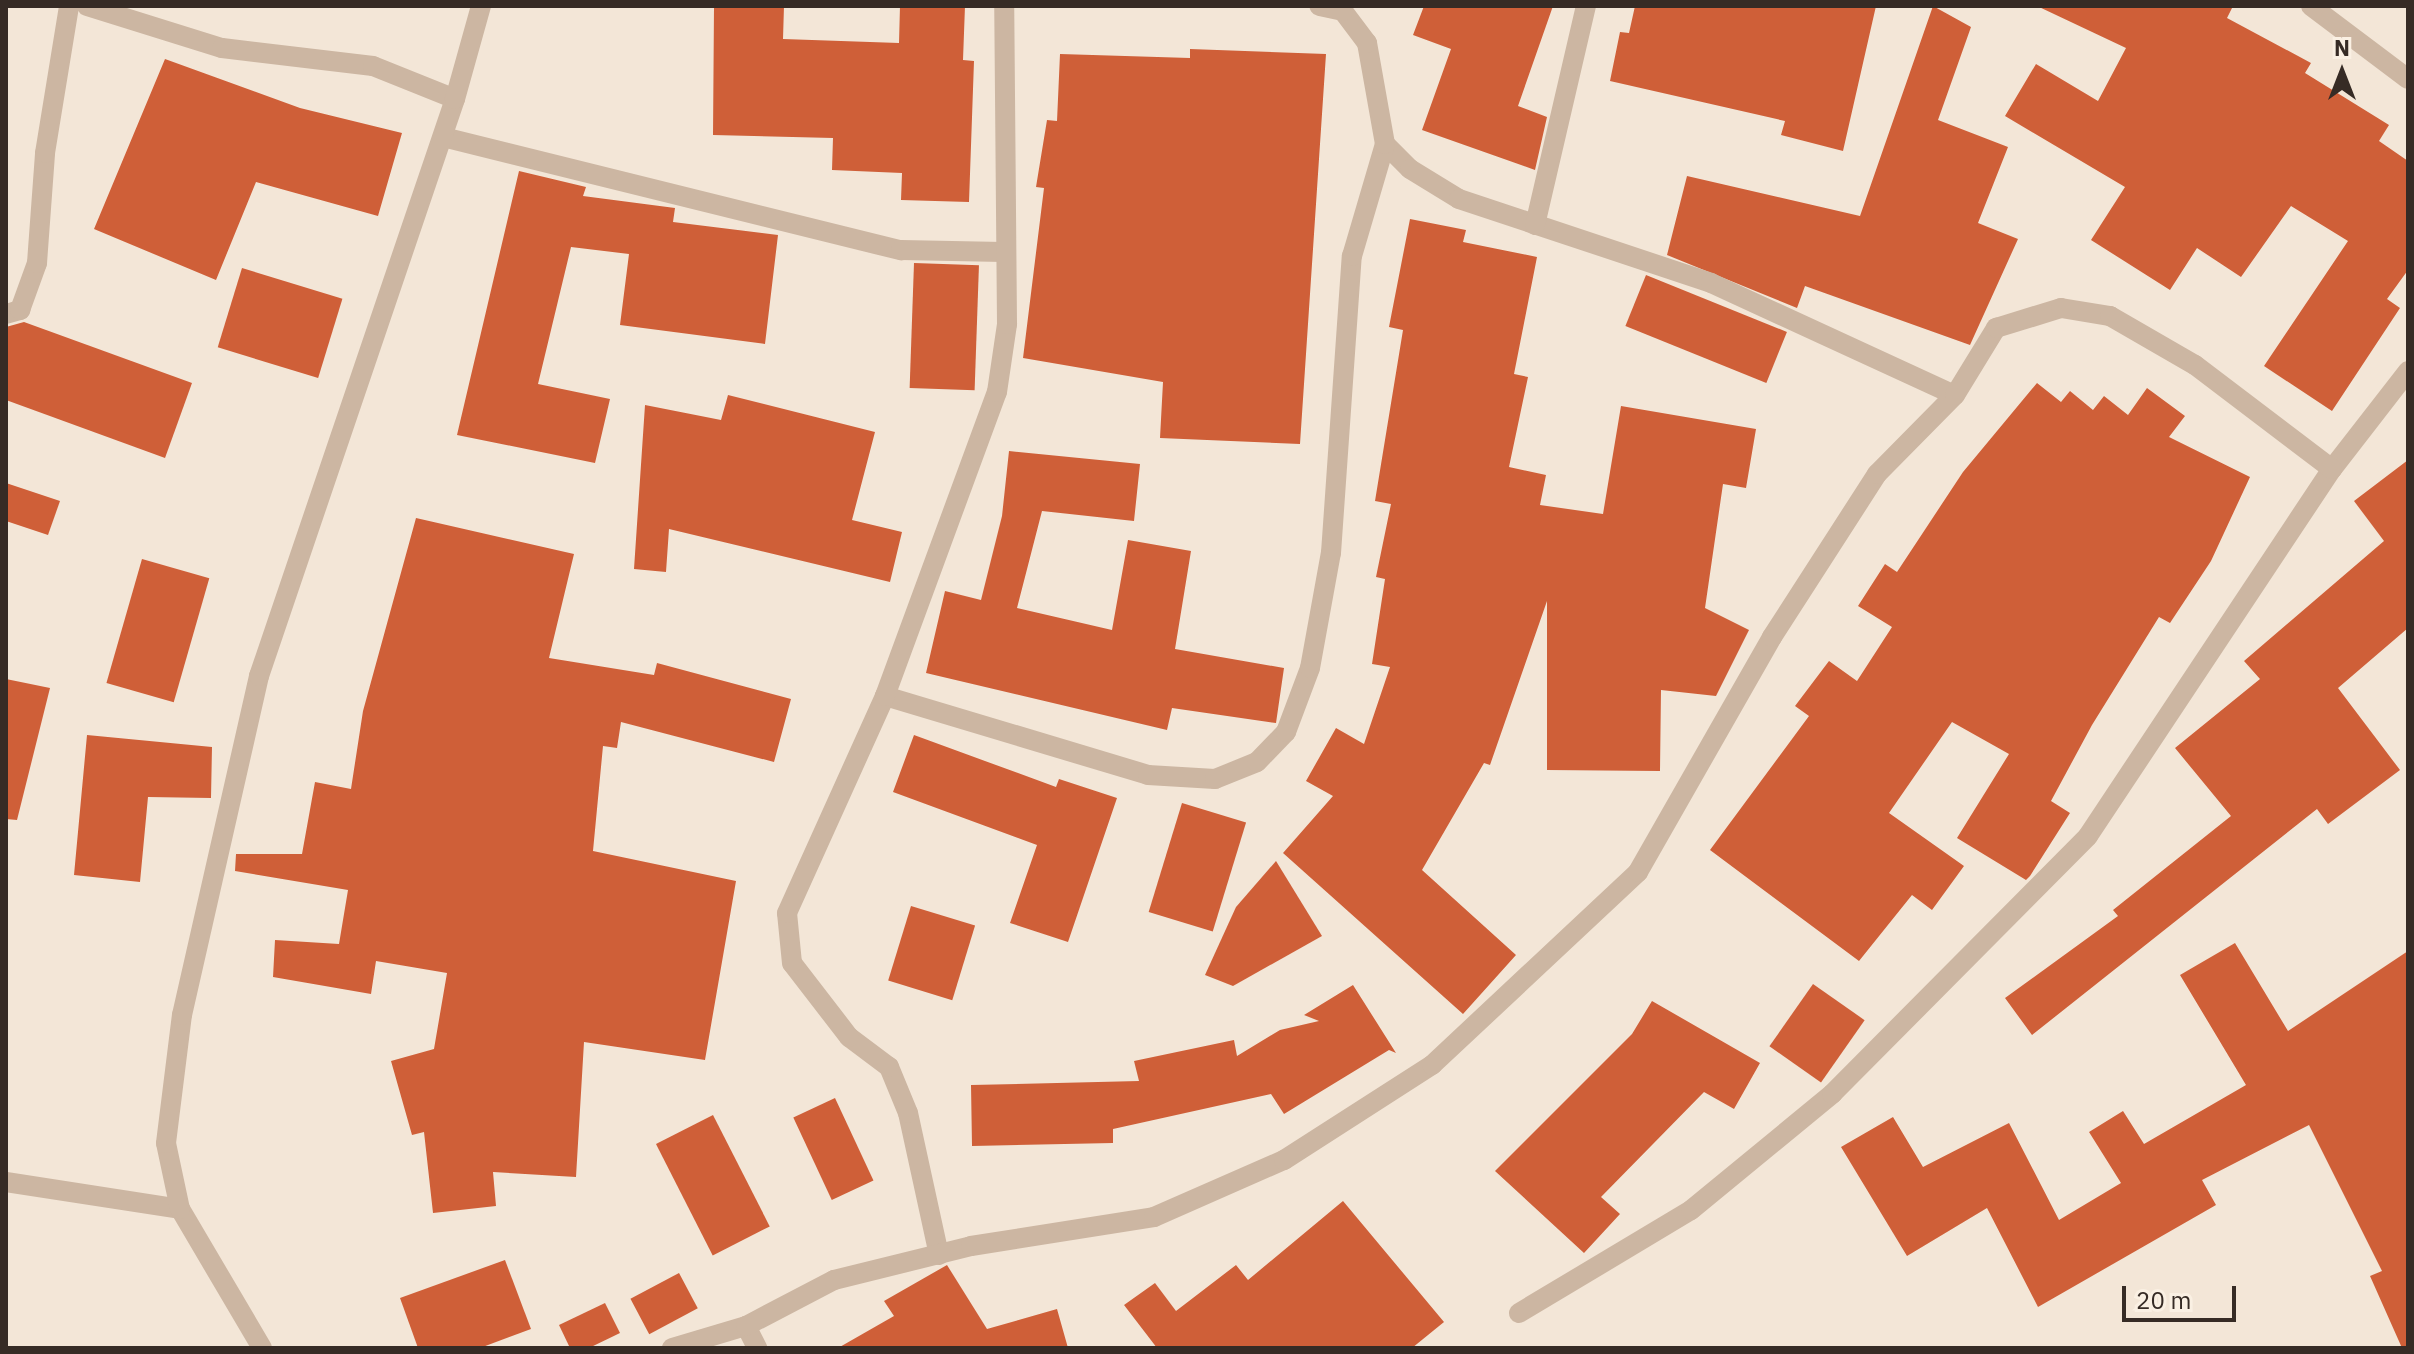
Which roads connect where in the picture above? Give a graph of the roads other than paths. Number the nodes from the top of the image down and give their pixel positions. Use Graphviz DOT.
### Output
graph roads {
  1 [pos="69,6"];
  2 [pos="87,6"];
  3 [pos="481,6"];
  4 [pos="1004,6"];
  5 [pos="1320,6"];
  6 [pos="1586,6"];
  7 [pos="2311,6"];
  8 [pos="2408,79"];
  9 [pos="455,99"];
  10 [pos="443,137"];
  11 [pos="1385,144"];
  12 [pos="1535,225"];
  13 [pos="1003,252"];
  14 [pos="6,314"];
  15 [pos="2408,371"];
  16 [pos="1955,395"];
  17 [pos="2332,469"];
  18 [pos="885,696"];
  19 [pos="6,1182"];
  20 [pos="180,1209"];
  21 [pos="939,1255"];
  22 [pos="1519,1313"];
  23 [pos="746,1326"];
  24 [pos="262,1348"];
  25 [pos="672,1348"];
  26 [pos="757,1348"];
  1 -- 14 [label="street"];
  2 -- 9 [label="street"];
  3 -- 9 [label="street"];
  4 -- 13 [label="street"];
  5 -- 11 [label="street"];
  6 -- 12 [label="street"];
  7 -- 8 [label="street"];
  9 -- 10 [label="street"];
  10 -- 13 [label="street"];
  10 -- 20 [label="street"];
  11 -- 12 [label="street"];
  11 -- 18 [label="street"];
  12 -- 16 [label="street"];
  13 -- 18 [label="street"];
  15 -- 17 [label="street"];
  16 -- 17 [label="street"];
  16 -- 21 [label="street"];
  17 -- 22 [label="street"];
  18 -- 21 [label="street"];
  19 -- 20 [label="street"];
  20 -- 24 [label="street"];
  21 -- 23 [label="street"];
  23 -- 25 [label="street"];
  23 -- 26 [label="street"];
}
